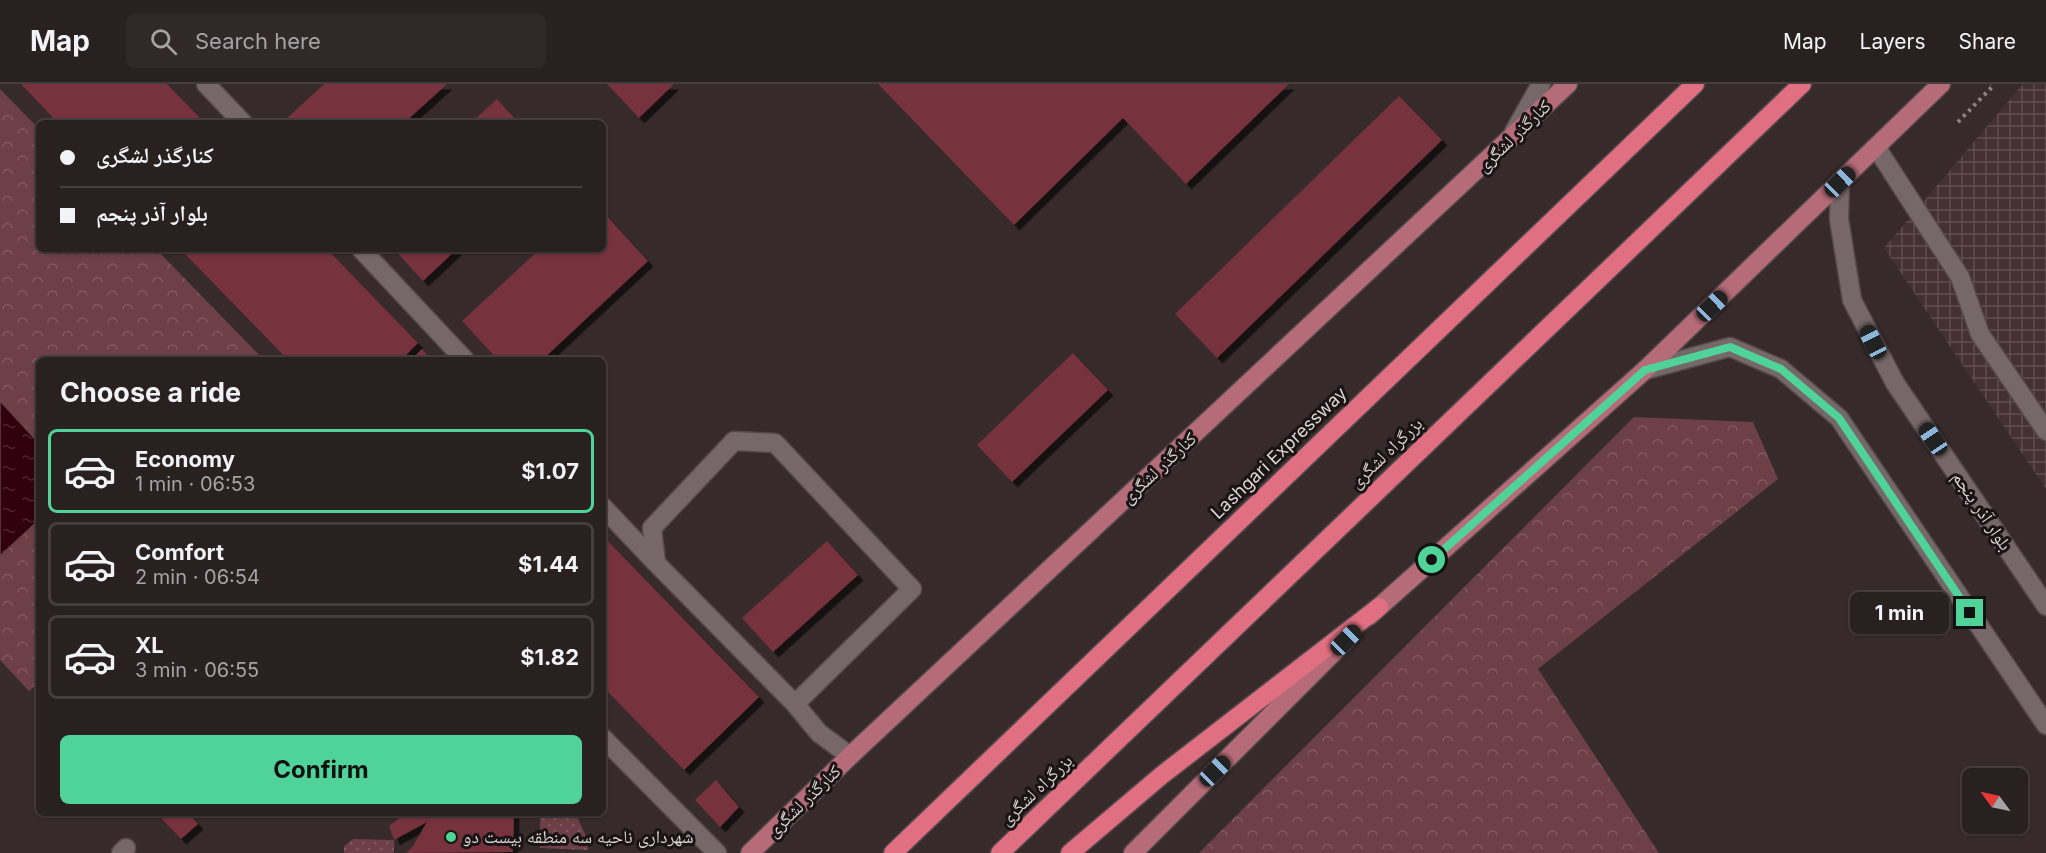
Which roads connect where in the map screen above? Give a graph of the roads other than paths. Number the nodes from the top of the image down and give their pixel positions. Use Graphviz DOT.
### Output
graph roads {
  1 [pos="206,84"];
  2 [pos="1541,84"];
  3 [pos="1568,84"];
  4 [pos="1695,84"];
  5 [pos="1802,84"];
  6 [pos="1941,84"];
  7 [pos="240,120"];
  8 [pos="1506,144"];
  9 [pos="1876,147"];
  10 [pos="1840,182"];
  11 [pos="364,252"];
  12 [pos="462,357"];
  13 [pos="1645,370"];
  14 [pos="2046,431"];
  15 [pos="606,510"];
  16 [pos="656,563"];
  17 [pos="2046,606"];
  18 [pos="1379,607"];
  19 [pos="795,704"];
  20 [pos="2046,725"];
  21 [pos="606,741"];
  22 [pos="850,756"];
  23 [pos="717,853"];
  24 [pos="750,853"];
  25 [pos="893,853"];
  26 [pos="1000,853"];
  27 [pos="1070,853"];
  28 [pos="1133,853"];
  1 -- 7 [label="street"];
  2 -- 8 [label="street"];
  3 -- 8 [label="main road, کنارگذر لشگری"];
  4 -- 25 [label="highway, Lashgari Expressway"];
  5 -- 26 [label="highway, بزرگراه لشگری"];
  6 -- 9 [label="main road"];
  8 -- 22 [label="main road, کنارگذر لشگری"];
  9 -- 10 [label="main road"];
  9 -- 14 [label="street"];
  10 -- 13 [label="main road"];
  10 -- 17 [label="street, بلوار آذر پنجم"];
  11 -- 12 [label="street"];
  13 -- 18 [label="main road"];
  13 -- 20 [label="street"];
  15 -- 16 [label="street"];
  16 -- 19 [label="street"];
  16 -- 19 [label="street"];
  18 -- 27 [label="highway"];
  18 -- 28 [label="main road"];
  19 -- 22 [label="street"];
  21 -- 23 [label="street"];
  22 -- 24 [label="main road, کنارگذر لشگری"];
}
